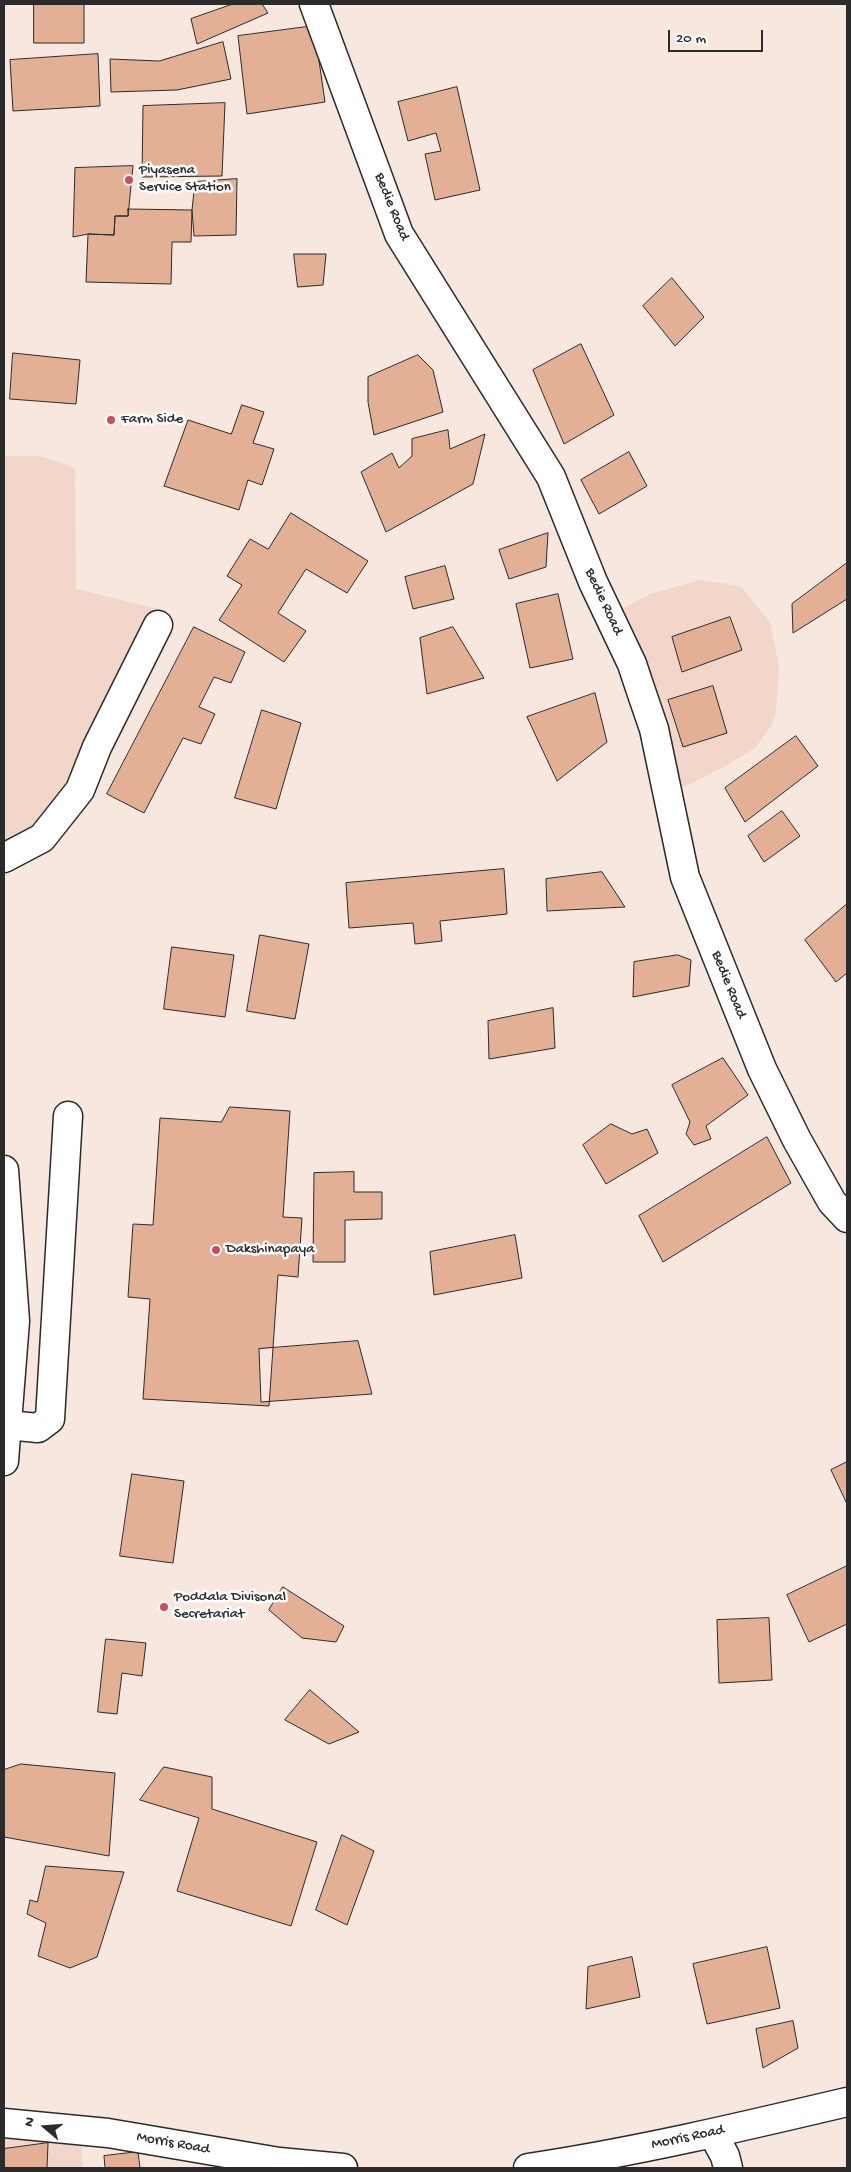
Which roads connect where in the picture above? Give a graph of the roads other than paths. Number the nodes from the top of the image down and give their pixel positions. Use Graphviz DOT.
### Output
graph roads {
  1 [pos="317,5"];
  2 [pos="158,625"];
  3 [pos="4,858"];
  4 [pos="68,1116"];
  5 [pos="4,1170"];
  6 [pos="847,1218"];
  7 [pos="7,1425"];
  8 [pos="4,1461"];
  9 [pos="847,2102"];
  10 [pos="4,2124"];
  11 [pos="713,2134"];
  12 [pos="343,2168"];
  13 [pos="528,2168"];
  14 [pos="728,2168"];
  1 -- 6 [label="street, Bedie Road"];
  2 -- 3 [label="street"];
  4 -- 7 [label="street"];
  5 -- 7 [label="street"];
  7 -- 8 [label="street"];
  9 -- 11 [label="street, Morris Road"];
  10 -- 12 [label="street, Morris Road"];
  11 -- 13 [label="street, Morris Road"];
  11 -- 14 [label="street"];
}
